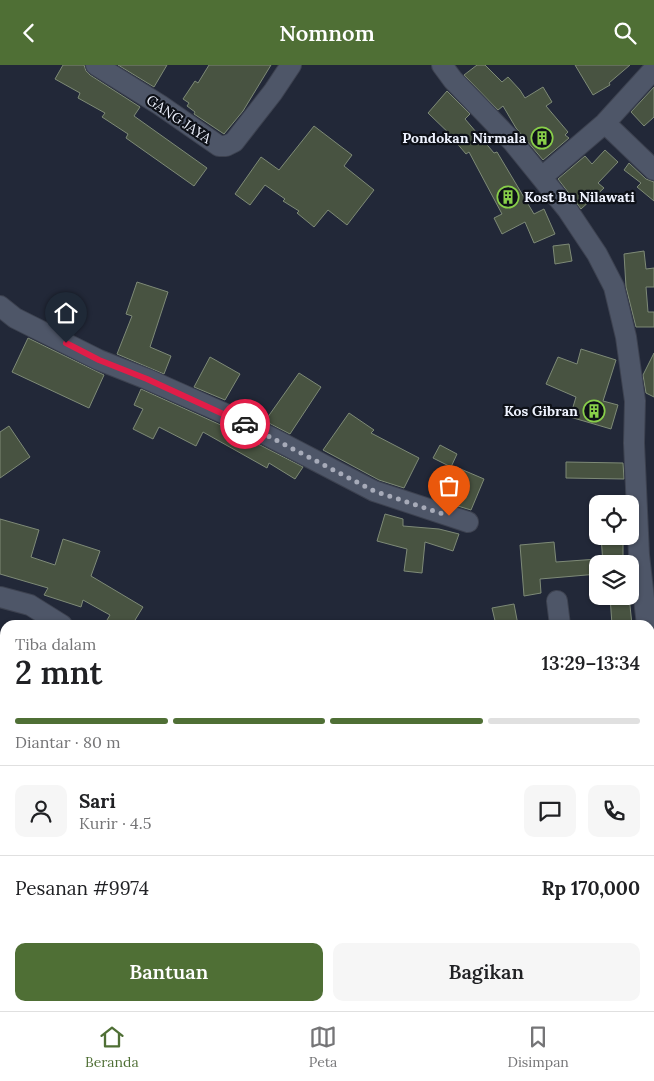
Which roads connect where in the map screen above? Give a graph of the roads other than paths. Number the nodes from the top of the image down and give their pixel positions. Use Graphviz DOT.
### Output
graph roads {
  1 [pos="96,65"];
  2 [pos="442,65"];
  3 [pos="289,69"];
  4 [pos="654,69"];
  5 [pos="605,123"];
  6 [pos="654,170"];
  7 [pos="542,177"];
  8 [pos="0,306"];
  9 [pos="468,522"];
  10 [pos="0,597"];
  11 [pos="557,601"];
  12 [pos="54,620"];
  13 [pos="559,620"];
  14 [pos="646,620"];
  1 -- 3 [label="street, GANG JAYA"];
  2 -- 7 [label="street"];
  4 -- 5 [label="street"];
  5 -- 6 [label="street"];
  5 -- 7 [label="street"];
  7 -- 14 [label="street"];
  8 -- 9 [label="street"];
  10 -- 12 [label="street"];
  11 -- 13 [label="street"];
}
